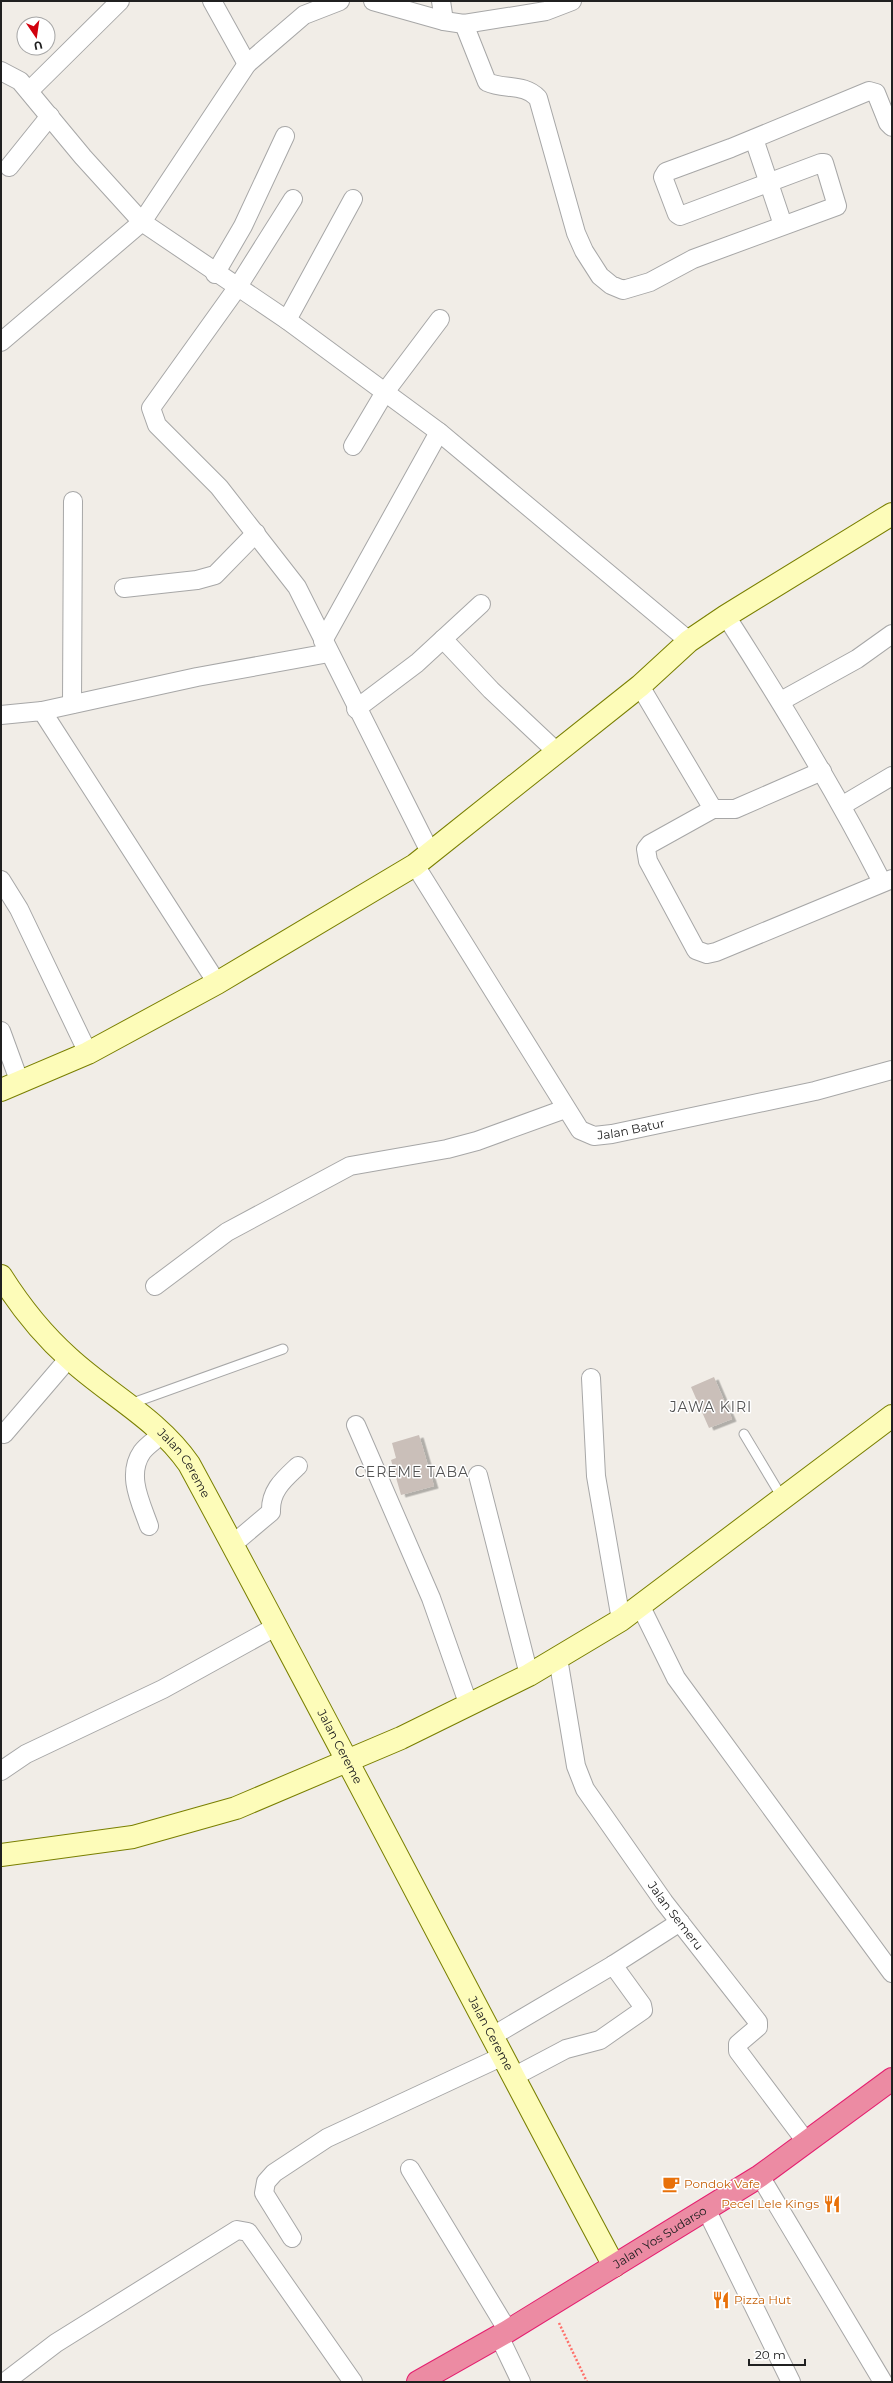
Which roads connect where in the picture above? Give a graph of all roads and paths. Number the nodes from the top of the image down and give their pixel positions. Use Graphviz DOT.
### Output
graph roads {
  1 [pos="120,1"];
  2 [pos="212,1"];
  3 [pos="340,1"];
  4 [pos="373,1"];
  5 [pos="441,1"];
  6 [pos="572,1"];
  7 [pos="444,21"];
  8 [pos="464,24"];
  9 [pos="247,64"];
  10 [pos="1,71"];
  11 [pos="29,91"];
  12 [pos="50,116"];
  13 [pos="892,127"];
  14 [pos="285,136"];
  15 [pos="754,138"];
  16 [pos="9,167"];
  17 [pos="770,183"];
  18 [pos="293,199"];
  19 [pos="353,199"];
  20 [pos="142,222"];
  21 [pos="783,225"];
  22 [pos="215,274"];
  23 [pos="237,288"];
  24 [pos="440,319"];
  25 [pos="287,320"];
  26 [pos="1,342"];
  27 [pos="385,392"];
  28 [pos="439,432"];
  29 [pos="353,446"];
  30 [pos="73,501"];
  31 [pos="892,514"];
  32 [pos="256,533"];
  33 [pos="124,588"];
  34 [pos="481,604"];
  35 [pos="726,616"];
  36 [pos="892,634"];
  37 [pos="443,639"];
  38 [pos="689,642"];
  39 [pos="326,647"];
  40 [pos="640,686"];
  41 [pos="781,701"];
  42 [pos="72,704"];
  43 [pos="356,709"];
  44 [pos="42,711"];
  45 [pos="1,715"];
  46 [pos="558,753"];
  47 [pos="822,771"];
  48 [pos="892,776"];
  49 [pos="843,805"];
  50 [pos="713,808"];
  51 [pos="423,860"];
  52 [pos="1,880"];
  53 [pos="887,880"];
  54 [pos="217,983"];
  55 [pos="1,1031"];
  56 [pos="88,1053"];
  57 [pos="892,1070"];
  58 [pos="10,1086"];
  59 [pos="565,1109"];
  60 [pos="1,1276"];
  61 [pos="155,1286"];
  62 [pos="283,1349"];
  63 [pos="69,1358"];
  64 [pos="591,1378"];
  65 [pos="128,1405"];
  66 [pos="892,1416"];
  67 [pos="356,1424"];
  68 [pos="163,1433"];
  69 [pos="4,1434"];
  70 [pos="744,1434"];
  71 [pos="298,1466"];
  72 [pos="478,1475"];
  73 [pos="783,1499"];
  74 [pos="149,1526"];
  75 [pos="232,1544"];
  76 [pos="641,1607"];
  77 [pos="621,1620"];
  78 [pos="277,1626"];
  79 [pos="558,1658"];
  80 [pos="529,1675"];
  81 [pos="468,1703"];
  82 [pos="348,1761"];
  83 [pos="1,1771"];
  84 [pos="1,1855"];
  85 [pos="680,1922"];
  86 [pos="613,1965"];
  87 [pos="892,1973"];
  88 [pos="491,2037"];
  89 [pos="501,2057"];
  90 [pos="513,2077"];
  91 [pos="892,2079"];
  92 [pos="807,2143"];
  93 [pos="410,2169"];
  94 [pos="760,2176"];
  95 [pos="706,2209"];
  96 [pos="292,2238"];
  97 [pos="614,2266"];
  98 [pos="551,2305"];
  99 [pos="504,2333"];
  100 [pos="5,2382"];
  101 [pos="352,2382"];
  102 [pos="418,2382"];
  103 [pos="521,2382"];
  104 [pos="587,2382"];
  105 [pos="791,2382"];
  106 [pos="882,2382"];
  1 -- 11 [label="street"];
  2 -- 9 [label="street"];
  3 -- 9 [label="street"];
  4 -- 7 [label="street"];
  5 -- 7 [label="street"];
  6 -- 8 [label="street"];
  7 -- 8 [label="street"];
  8 -- 21 [label="street"];
  9 -- 20 [label="street"];
  10 -- 11 [label="street"];
  11 -- 12 [label="street"];
  12 -- 16 [label="street"];
  12 -- 20 [label="street"];
  13 -- 15 [label="street"];
  14 -- 22 [label="street"];
  15 -- 17 [label="street"];
  15 -- 17 [label="street"];
  17 -- 21 [label="street"];
  17 -- 21 [label="street"];
  18 -- 23 [label="street"];
  19 -- 25 [label="street"];
  20 -- 22 [label="street"];
  20 -- 26 [label="street"];
  22 -- 23 [label="street"];
  23 -- 25 [label="street"];
  23 -- 32 [label="street, Jalan Batur"];
  24 -- 27 [label="street"];
  25 -- 27 [label="street"];
  27 -- 28 [label="street"];
  27 -- 29 [label="street"];
  28 -- 38 [label="street"];
  28 -- 39 [label="street"];
  30 -- 42 [label="street"];
  31 -- 35 [label="street"];
  32 -- 33 [label="street"];
  32 -- 39 [label="street, Jalan Batur"];
  34 -- 37 [label="street"];
  35 -- 38 [label="street"];
  35 -- 41 [label="street"];
  36 -- 41 [label="street"];
  37 -- 43 [label="street"];
  37 -- 46 [label="street"];
  38 -- 40 [label="street"];
  39 -- 42 [label="street"];
  39 -- 43 [label="street, Jalan Batur"];
  40 -- 46 [label="street"];
  40 -- 50 [label="street"];
  41 -- 47 [label="street"];
  42 -- 44 [label="street"];
  43 -- 51 [label="street, Jalan Batur"];
  44 -- 45 [label="street"];
  44 -- 54 [label="street"];
  46 -- 51 [label="street"];
  47 -- 49 [label="street"];
  47 -- 50 [label="street"];
  48 -- 49 [label="street"];
  49 -- 53 [label="street"];
  50 -- 53 [label="street"];
  51 -- 54 [label="street"];
  51 -- 59 [label="street, Jalan Batur"];
  52 -- 56 [label="street"];
  54 -- 56 [label="street"];
  55 -- 58 [label="street"];
  56 -- 58 [label="street"];
  57 -- 59 [label="street, Jalan Batur"];
  59 -- 61 [label="street"];
  60 -- 63 [label="street, Jalan Cereme"];
  62 -- 65 [label="lane"];
  63 -- 65 [label="street, Jalan Cereme"];
  63 -- 69 [label="street"];
  64 -- 77 [label="street"];
  65 -- 68 [label="street, Jalan Cereme"];
  66 -- 73 [label="street"];
  67 -- 81 [label="street"];
  68 -- 74 [label="street"];
  68 -- 75 [label="street, Jalan Cereme"];
  70 -- 73 [label="lane"];
  71 -- 75 [label="street"];
  72 -- 80 [label="street"];
  73 -- 76 [label="street"];
  75 -- 78 [label="street, Jalan Cereme"];
  76 -- 77 [label="street"];
  76 -- 87 [label="street"];
  77 -- 79 [label="street"];
  78 -- 82 [label="street, Jalan Cereme"];
  78 -- 83 [label="street"];
  79 -- 80 [label="street"];
  79 -- 85 [label="street, Jalan Semeru"];
  80 -- 81 [label="street"];
  81 -- 82 [label="street"];
  82 -- 84 [label="street"];
  82 -- 88 [label="street, Jalan Cereme"];
  85 -- 86 [label="street"];
  85 -- 92 [label="street, Jalan Semeru"];
  86 -- 88 [label="street"];
  86 -- 90 [label="street"];
  88 -- 89 [label="street, Jalan Cereme"];
  89 -- 90 [label="street, Jalan Cereme"];
  89 -- 96 [label="street"];
  90 -- 97 [label="street, Jalan Cereme"];
  91 -- 92 [label="highway, Jalan Yos Sudarso"];
  92 -- 94 [label="highway, Jalan Yos Sudarso"];
  93 -- 99 [label="street"];
  94 -- 95 [label="highway, Jalan Yos Sudarso"];
  94 -- 106 [label="street"];
  95 -- 97 [label="highway, Jalan Yos Sudarso"];
  95 -- 105 [label="street"];
  97 -- 98 [label="highway, Jalan Yos Sudarso"];
  98 -- 99 [label="highway, Jalan Yos Sudarso"];
  98 -- 104 [label="path"];
  99 -- 102 [label="highway, Jalan Yos Sudarso"];
  99 -- 103 [label="street"];
  100 -- 101 [label="street"];
}
